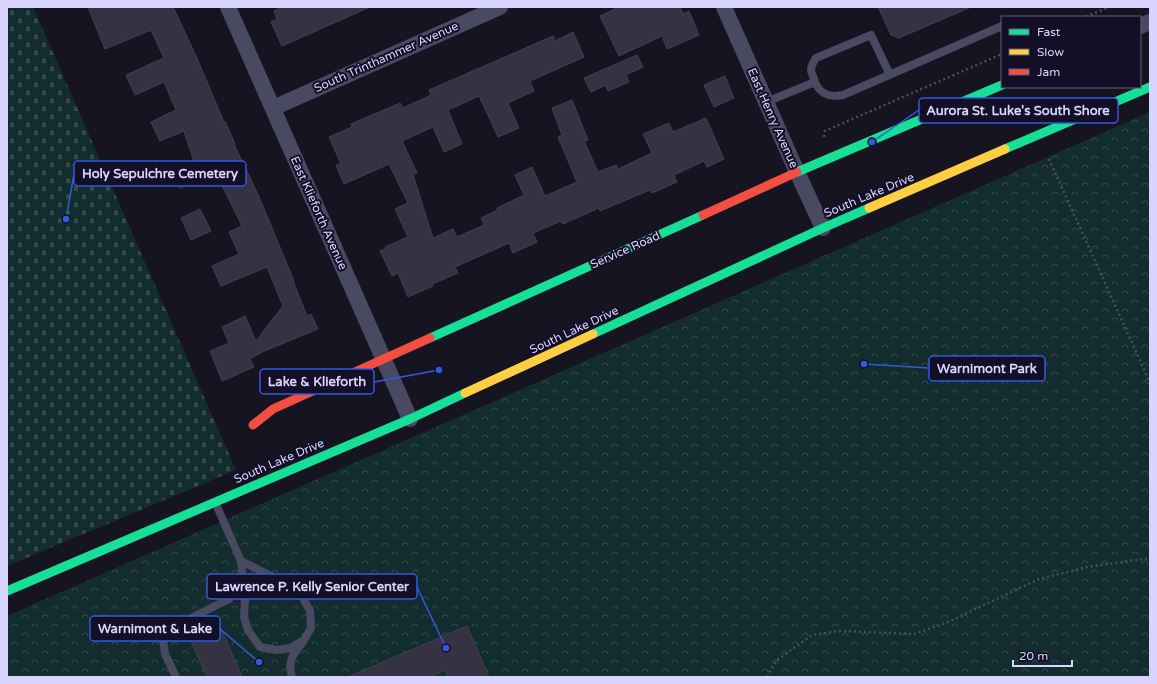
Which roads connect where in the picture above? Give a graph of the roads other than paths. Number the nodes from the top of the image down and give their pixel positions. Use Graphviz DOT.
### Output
graph roads {
  1 [pos="228,7"];
  2 [pos="500,7"];
  3 [pos="724,7"];
  4 [pos="1001,26"];
  5 [pos="890,75"];
  6 [pos="815,82"];
  7 [pos="1001,85"];
  8 [pos="1150,87"];
  9 [pos="766,102"];
  10 [pos="273,108"];
  11 [pos="797,172"];
  12 [pos="823,228"];
  13 [pos="384,360"];
  14 [pos="410,419"];
  15 [pos="253,425"];
  16 [pos="215,502"];
  17 [pos="241,561"];
  18 [pos="243,582"];
  19 [pos="7,591"];
  20 [pos="304,640"];
  21 [pos="176,677"];
  22 [pos="292,677"];
  1 -- 10 [label="street, East Klieforth Avenue"];
  2 -- 10 [label="street, South Trinthammer Avenue"];
  3 -- 9 [label="street, East Henry Avenue"];
  4 -- 5 [label="lane"];
  5 -- 6 [label="lane"];
  5 -- 6 [label="lane"];
  6 -- 9 [label="lane"];
  7 -- 11 [label="main road, Service Road"];
  8 -- 12 [label="main road, South Lake Drive"];
  9 -- 11 [label="street, East Henry Avenue"];
  10 -- 13 [label="street, East Klieforth Avenue"];
  11 -- 12 [label="street, East Henry Avenue"];
  11 -- 13 [label="main road, Service Road"];
  12 -- 14 [label="main road, South Lake Drive"];
  13 -- 14 [label="street, East Klieforth Avenue"];
  13 -- 15 [label="main road, Service Road"];
  14 -- 16 [label="main road, South Lake Drive"];
  16 -- 17 [label="lane"];
  16 -- 19 [label="main road, South Lake Drive"];
  17 -- 18 [label="lane"];
  17 -- 20 [label="lane"];
  18 -- 20 [label="lane"];
  18 -- 21 [label="lane"];
  20 -- 22 [label="lane"];
}
